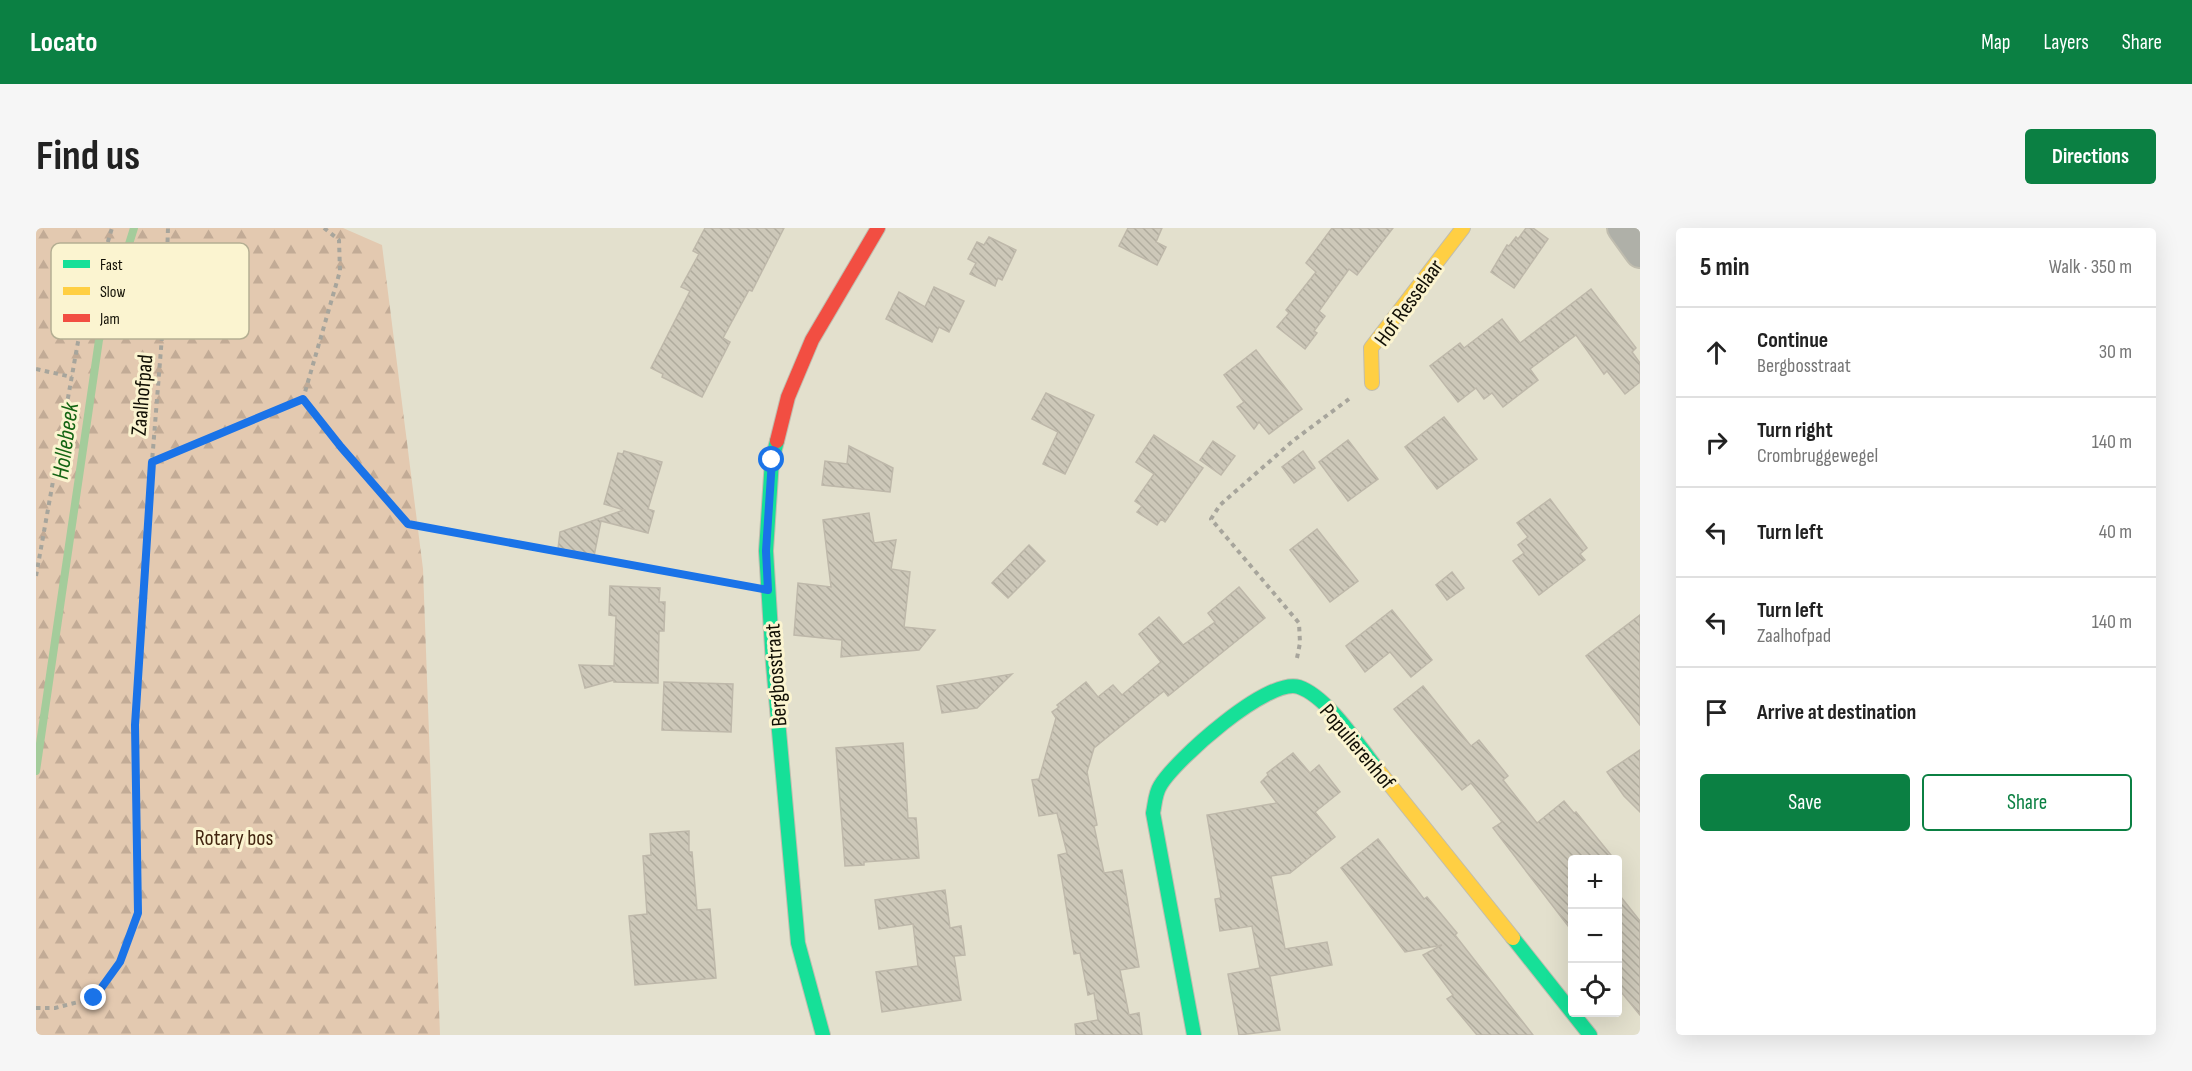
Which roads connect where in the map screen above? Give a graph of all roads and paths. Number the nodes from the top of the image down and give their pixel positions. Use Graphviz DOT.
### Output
graph roads {
  1 [pos="112,228"];
  2 [pos="168,228"];
  3 [pos="324,228"];
  4 [pos="878,228"];
  5 [pos="1463,228"];
  6 [pos="1622,228"];
  7 [pos="108,243"];
  8 [pos="167,243"];
  9 [pos="1640,253"];
  10 [pos="79,339"];
  11 [pos="162,339"];
  12 [pos="36,369"];
  13 [pos="72,377"];
  14 [pos="1372,383"];
  15 [pos="303,399"];
  16 [pos="152,462"];
  17 [pos="36,576"];
  18 [pos="768,590"];
  19 [pos="1293,685"];
  20 [pos="36,1008"];
  21 [pos="823,1035"];
  22 [pos="1194,1035"];
  23 [pos="1590,1035"];
  1 -- 7 [label="path"];
  2 -- 8 [label="path, Zaalhofpad"];
  3 -- 15 [label="path"];
  4 -- 18 [label="street, Bergbosstraat"];
  5 -- 14 [label="street, Hof Resselaar"];
  6 -- 9 [label="street"];
  10 -- 13 [label="path"];
  11 -- 16 [label="path, Zaalhofpad"];
  12 -- 13 [label="path"];
  13 -- 17 [label="path"];
  14 -- 19 [label="path"];
  15 -- 16 [label="path"];
  15 -- 18 [label="path"];
  16 -- 20 [label="path, Zaalhofpad"];
  18 -- 21 [label="street, Bergbosstraat"];
  19 -- 22 [label="street"];
  19 -- 23 [label="street, Populierenhof"];
}
